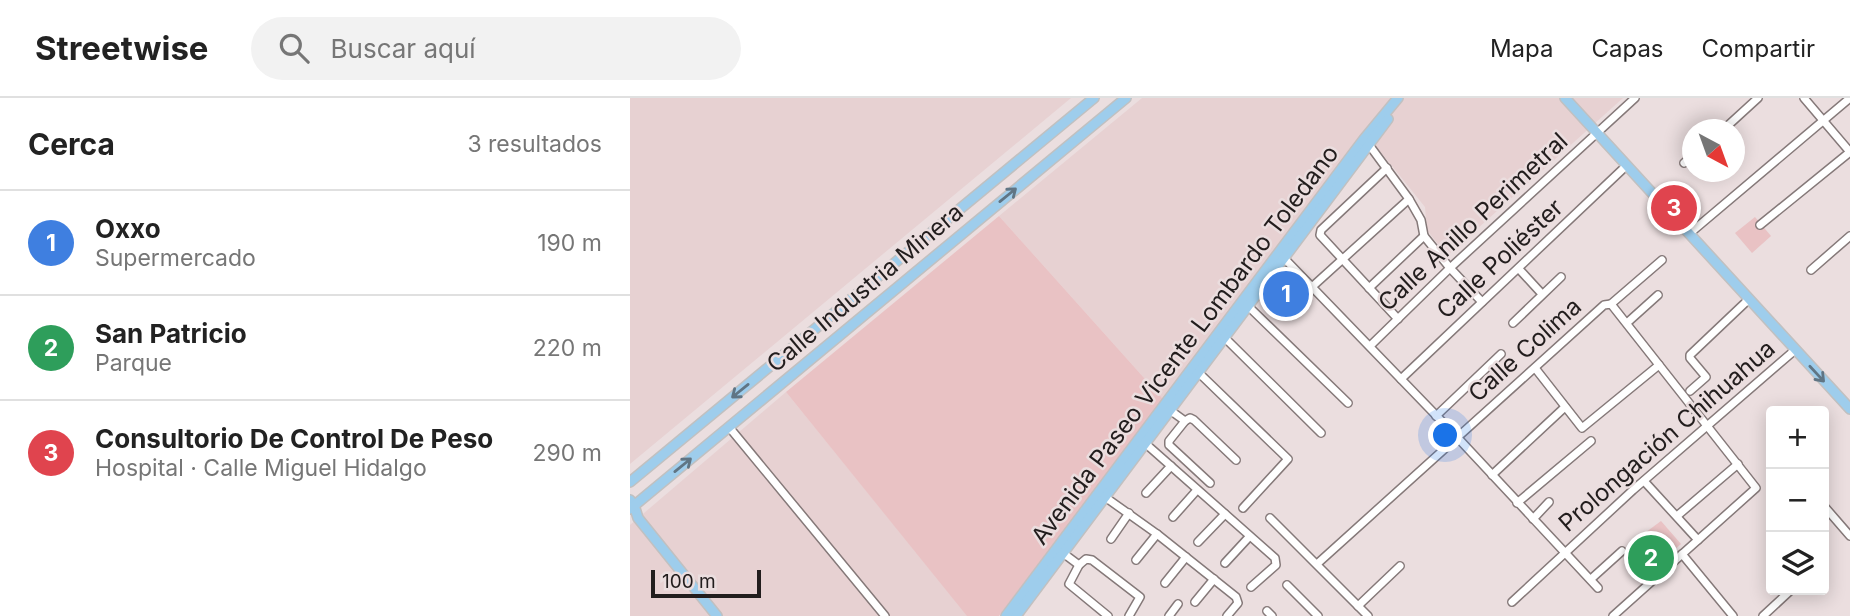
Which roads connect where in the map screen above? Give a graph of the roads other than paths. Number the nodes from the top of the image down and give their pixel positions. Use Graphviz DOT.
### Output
graph roads {
  1 [pos="1094,98"];
  2 [pos="1126,98"];
  3 [pos="1398,98"];
  4 [pos="1404,98"];
  5 [pos="1565,98"];
  6 [pos="1635,98"];
  7 [pos="1758,98"];
  8 [pos="1804,98"];
  9 [pos="1850,98"];
  10 [pos="1735,119"];
  11 [pos="1822,120"];
  12 [pos="1595,132"];
  13 [pos="1366,142"];
  14 [pos="1850,152"];
  15 [pos="1626,166"];
  16 [pos="1387,168"];
  17 [pos="1409,199"];
  18 [pos="1760,225"];
  19 [pos="1689,233"];
  20 [pos="1424,236"];
  21 [pos="1850,236"];
  22 [pos="1281,255"];
  23 [pos="1343,260"];
  24 [pos="1662,260"];
  25 [pos="1450,268"];
  26 [pos="1519,269"];
  27 [pos="1811,270"];
  28 [pos="1561,277"];
  29 [pos="1313,286"];
  30 [pos="1369,288"];
  31 [pos="1542,294"];
  32 [pos="1658,295"];
  33 [pos="1748,300"];
  34 [pos="1482,302"];
  35 [pos="1607,305"];
  36 [pos="1248,306"];
  37 [pos="1398,319"];
  38 [pos="1628,322"];
  39 [pos="1513,323"];
  40 [pos="1224,338"];
  41 [pos="1370,346"];
  42 [pos="1795,350"];
  43 [pos="1501,354"];
  44 [pos="1660,365"];
  45 [pos="1535,368"];
  46 [pos="1199,373"];
  47 [pos="1401,379"];
  48 [pos="1690,391"];
  49 [pos="1348,402"];
  50 [pos="1565,407"];
  51 [pos="1167,408"];
  52 [pos="1850,409"];
  53 [pos="1436,416"];
  54 [pos="1185,421"];
  55 [pos="1708,426"];
  56 [pos="729,428"];
  57 [pos="1321,433"];
  58 [pos="1457,437"];
  59 [pos="1591,441"];
  60 [pos="1146,444"];
  61 [pos="1236,460"];
  62 [pos="1738,464"];
  63 [pos="1171,466"];
  64 [pos="1492,475"];
  65 [pos="1644,481"];
  66 [pos="630,482"];
  67 [pos="1210,484"];
  68 [pos="1198,490"];
  69 [pos="1146,493"];
  70 [pos="1105,497"];
  71 [pos="1549,502"];
  72 [pos="1517,503"];
  73 [pos="1243,508"];
  74 [pos="633,509"];
  75 [pos="1829,512"];
  76 [pos="1129,513"];
  77 [pos="1225,514"];
  78 [pos="1678,516"];
  79 [pos="1173,517"];
  80 [pos="1270,518"];
  81 [pos="1533,519"];
  82 [pos="1157,534"];
  83 [pos="1850,536"];
  84 [pos="1249,537"];
  85 [pos="1111,539"];
  86 [pos="1698,540"];
  87 [pos="1198,542"];
  88 [pos="1622,551"];
  89 [pos="1564,552"];
  90 [pos="1063,553"];
  91 [pos="1682,554"];
  92 [pos="1186,557"];
  93 [pos="1136,560"];
  94 [pos="1225,563"];
  95 [pos="1317,564"];
  96 [pos="1079,565"];
  97 [pos="1401,566"];
  98 [pos="1214,579"];
  99 [pos="1591,579"];
  100 [pos="1165,583"];
  101 [pos="1287,585"];
  102 [pos="1251,587"];
  103 [pos="1598,587"];
  104 [pos="1786,595"];
  105 [pos="1195,602"];
  106 [pos="1512,602"];
  107 [pos="1178,604"];
  108 [pos="1358,606"];
  109 [pos="1018,615"];
  110 [pos="717,616"];
  111 [pos="885,616"];
  112 [pos="1006,616"];
  113 [pos="1108,616"];
  114 [pos="1129,616"];
  115 [pos="1169,616"];
  116 [pos="1227,616"];
  117 [pos="1318,616"];
  118 [pos="1368,616"];
  119 [pos="1613,616"];
  120 [pos="1733,616"];
  121 [pos="1763,616"];
  1 -- 66 [label="main road, Calle Industria Minera, one-way"];
  56 -- 2 [label="main road, Calle Industria Minera, one-way"];
  3 -- 13 [label="main road, Avenida Paseo Vicente Lombardo Toledano"];
  4 -- 13 [label="main road, Avenida Paseo Vicente Lombardo Toledano"];
  5 -- 12 [label="main road"];
  6 -- 12 [label="street, Calle Anillo Perimetral"];
  7 -- 10 [label="street"];
  8 -- 11 [label="street"];
  9 -- 11 [label="street"];
  11 -- 14 [label="street"];
  11 -- 19 [label="street"];
  12 -- 15 [label="main road"];
  12 -- 25 [label="street, Calle Anillo Perimetral"];
  13 -- 16 [label="street"];
  13 -- 22 [label="main road, Avenida Paseo Vicente Lombardo Toledano"];
  14 -- 18 [label="street"];
  15 -- 19 [label="main road"];
  15 -- 26 [label="street, Calle Poliéster"];
  16 -- 17 [label="street"];
  16 -- 23 [label="street"];
  17 -- 20 [label="street"];
  17 -- 23 [label="street"];
  19 -- 33 [label="main road"];
  20 -- 25 [label="street"];
  20 -- 30 [label="street"];
  21 -- 27 [label="street"];
  22 -- 29 [label="street"];
  22 -- 36 [label="main road, Avenida Paseo Vicente Lombardo Toledano"];
  22 -- 51 [label="main road, Avenida Paseo Vicente Lombardo Toledano"];
  23 -- 29 [label="street"];
  23 -- 30 [label="street"];
  24 -- 35 [label="street, Calle Colima"];
  25 -- 34 [label="street"];
  25 -- 37 [label="street, Calle Anillo Perimetral"];
  26 -- 31 [label="street"];
  26 -- 34 [label="street, Calle Poliéster"];
  28 -- 31 [label="street"];
  29 -- 41 [label="street"];
  30 -- 37 [label="street"];
  31 -- 39 [label="street"];
  32 -- 38 [label="street"];
  33 -- 42 [label="main road"];
  33 -- 48 [label="street"];
  34 -- 47 [label="street, Calle Poliéster"];
  35 -- 38 [label="street"];
  35 -- 45 [label="street, Calle Colima"];
  36 -- 40 [label="main road, Avenida Paseo Vicente Lombardo Toledano"];
  36 -- 49 [label="street"];
  37 -- 41 [label="street, Calle Anillo Perimetral"];
  38 -- 44 [label="street"];
  40 -- 46 [label="main road, Avenida Paseo Vicente Lombardo Toledano"];
  40 -- 57 [label="street"];
  41 -- 47 [label="street"];
  42 -- 52 [label="main road, one-way"];
  42 -- 55 [label="street, Prolongación Chihuahua"];
  43 -- 53 [label="street"];
  44 -- 50 [label="street"];
  44 -- 55 [label="street"];
  45 -- 50 [label="street"];
  45 -- 58 [label="street, Calle Colima"];
  46 -- 51 [label="main road, Avenida Paseo Vicente Lombardo Toledano"];
  46 -- 73 [label="street"];
  47 -- 53 [label="street"];
  50 -- 64 [label="street"];
  51 -- 54 [label="street"];
  51 -- 60 [label="main road, Avenida Paseo Vicente Lombardo Toledano"];
  51 -- 112 [label="main road, Avenida Paseo Vicente Lombardo Toledano"];
  53 -- 58 [label="street"];
  54 -- 61 [label="street"];
  54 -- 67 [label="street"];
  55 -- 62 [label="street"];
  55 -- 65 [label="street, Prolongación Chihuahua"];
  74 -- 56 [label="main road, Calle Industria Minera, one-way"];
  56 -- 111 [label="street"];
  58 -- 64 [label="street"];
  58 -- 95 [label="street, Calle Colima"];
  59 -- 72 [label="street"];
  60 -- 63 [label="street"];
  60 -- 70 [label="main road, Avenida Paseo Vicente Lombardo Toledano"];
  62 -- 78 [label="street"];
  62 -- 86 [label="street"];
  63 -- 68 [label="street"];
  63 -- 69 [label="street"];
  64 -- 72 [label="street"];
  65 -- 78 [label="street"];
  65 -- 89 [label="street, Prolongación Chihuahua"];
  68 -- 77 [label="street"];
  68 -- 79 [label="street"];
  70 -- 76 [label="street"];
  70 -- 90 [label="main road, Avenida Paseo Vicente Lombardo Toledano"];
  71 -- 81 [label="street"];
  72 -- 81 [label="street"];
  74 -- 110 [label="main road"];
  75 -- 83 [label="street"];
  76 -- 82 [label="street"];
  76 -- 85 [label="street"];
  77 -- 84 [label="street"];
  77 -- 87 [label="street"];
  78 -- 86 [label="street"];
  80 -- 95 [label="street"];
  81 -- 89 [label="street"];
  82 -- 92 [label="street"];
  82 -- 93 [label="street"];
  84 -- 94 [label="street"];
  84 -- 102 [label="street"];
  86 -- 91 [label="street"];
  88 -- 99 [label="street"];
  89 -- 99 [label="street"];
  89 -- 106 [label="street, Prolongación Chihuahua"];
  90 -- 96 [label="street"];
  90 -- 109 [label="main road, Avenida Paseo Vicente Lombardo Toledano"];
  91 -- 119 [label="street"];
  91 -- 120 [label="street"];
  92 -- 98 [label="street"];
  92 -- 100 [label="street"];
  95 -- 108 [label="street"];
  96 -- 113 [label="street"];
  96 -- 114 [label="street"];
  97 -- 108 [label="street"];
  98 -- 105 [label="street"];
  98 -- 116 [label="street"];
  99 -- 103 [label="street"];
  101 -- 117 [label="street"];
  104 -- 121 [label="street"];
  107 -- 115 [label="street"];
  108 -- 118 [label="street"];
}
